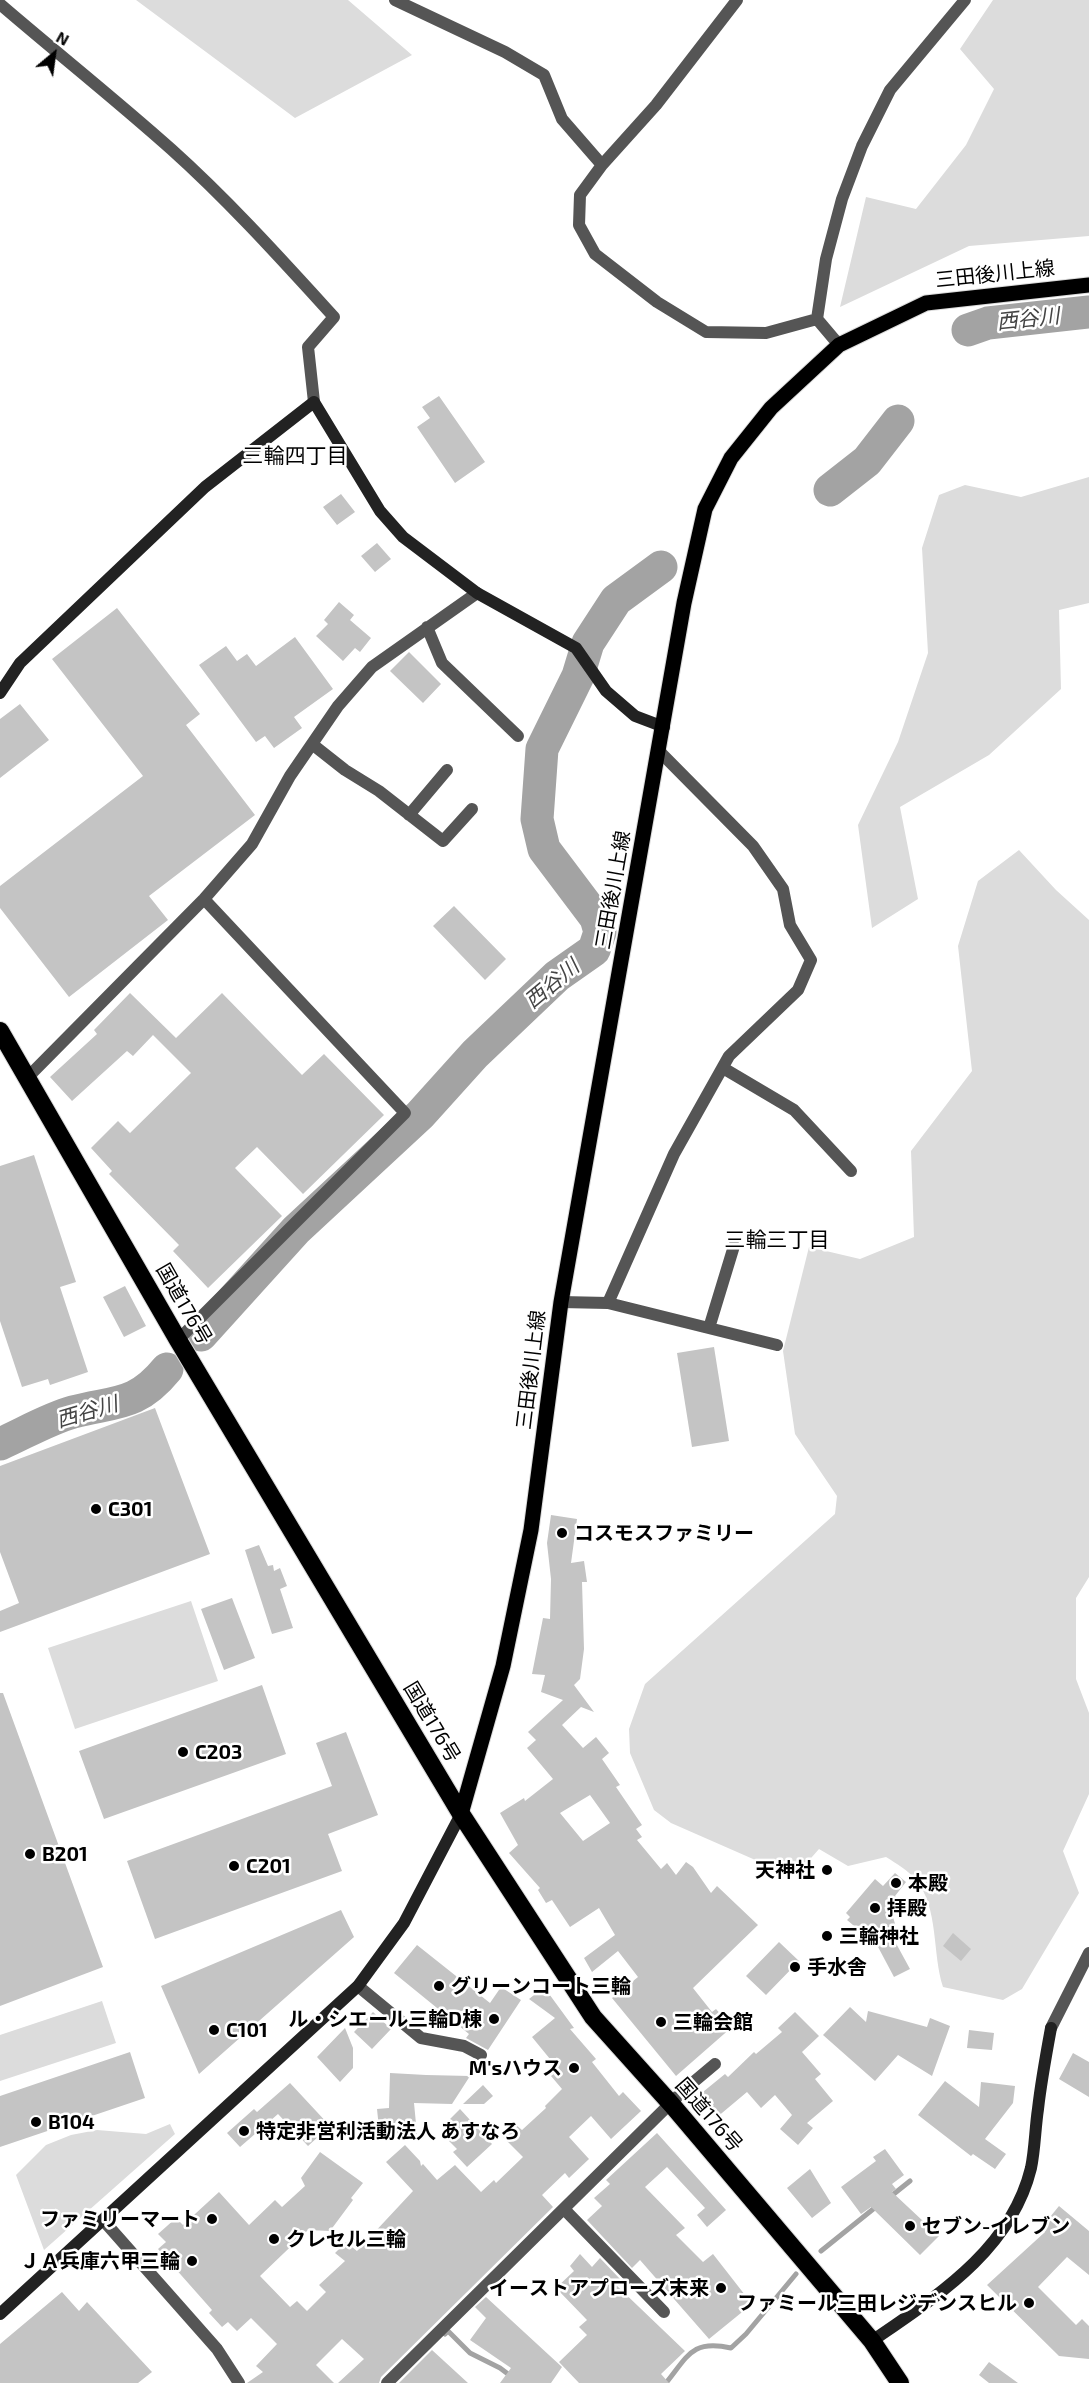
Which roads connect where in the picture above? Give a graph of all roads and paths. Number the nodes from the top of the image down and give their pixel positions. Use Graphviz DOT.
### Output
graph roads {
  1 [pos="395,0"];
  2 [pos="737,0"];
  3 [pos="965,0"];
  4 [pos="0,4"];
  5 [pos="602,165"];
  6 [pos="1089,285"];
  7 [pos="818,319"];
  8 [pos="839,345"];
  9 [pos="314,402"];
  10 [pos="477,593"];
  11 [pos="427,627"];
  12 [pos="0,693"];
  13 [pos="664,728"];
  14 [pos="518,736"];
  15 [pos="312,744"];
  16 [pos="659,751"];
  17 [pos="447,770"];
  18 [pos="472,809"];
  19 [pos="409,814"];
  20 [pos="204,899"];
  21 [pos="0,1031"];
  22 [pos="723,1068"];
  23 [pos="27,1078"];
  24 [pos="852,1171"];
  25 [pos="734,1246"];
  26 [pos="561,1302"];
  27 [pos="608,1303"];
  28 [pos="709,1328"];
  29 [pos="178,1340"];
  30 [pos="777,1346"];
  31 [pos="460,1815"];
  32 [pos="1089,1953"];
  33 [pos="358,1986"];
  34 [pos="481,2055"];
  35 [pos="715,2064"];
  36 [pos="672,2104"];
  37 [pos="564,2210"];
  38 [pos="103,2220"];
  39 [pos="664,2312"];
  40 [pos="0,2314"];
  41 [pos="872,2341"];
  42 [pos="239,2383"];
  43 [pos="387,2383"];
  44 [pos="900,2383"];
  1 -- 5 [label="street"];
  2 -- 5 [label="street"];
  3 -- 7 [label="street"];
  4 -- 9 [label="street"];
  5 -- 7 [label="street"];
  6 -- 8 [label="main road, 三田後川上線"];
  7 -- 8 [label="street"];
  8 -- 13 [label="main road, 三田後川上線"];
  9 -- 10 [label="street"];
  9 -- 12 [label="street"];
  10 -- 11 [label="street"];
  10 -- 13 [label="street"];
  11 -- 14 [label="street"];
  11 -- 15 [label="street"];
  13 -- 16 [label="main road, 三田後川上線"];
  15 -- 19 [label="street"];
  15 -- 20 [label="street"];
  16 -- 22 [label="street"];
  16 -- 26 [label="main road, 三田後川上線"];
  17 -- 19 [label="street"];
  18 -- 19 [label="street"];
  20 -- 23 [label="street"];
  20 -- 29 [label="street"];
  21 -- 23 [label="highway, 国道176号"];
  22 -- 24 [label="street"];
  22 -- 27 [label="street"];
  23 -- 29 [label="highway, 国道176号"];
  25 -- 28 [label="street"];
  26 -- 27 [label="street"];
  26 -- 31 [label="main road, 三田後川上線"];
  27 -- 28 [label="street"];
  28 -- 30 [label="street"];
  29 -- 31 [label="highway, 国道176号"];
  31 -- 33 [label="street"];
  31 -- 36 [label="highway, 国道176号"];
  32 -- 41 [label="street"];
  33 -- 34 [label="street"];
  33 -- 38 [label="street"];
  35 -- 36 [label="street"];
  36 -- 37 [label="street"];
  36 -- 41 [label="highway, 国道176号"];
  37 -- 39 [label="street"];
  37 -- 43 [label="street"];
  38 -- 40 [label="street"];
  38 -- 42 [label="street"];
  41 -- 44 [label="highway, 国道176号"];
}
